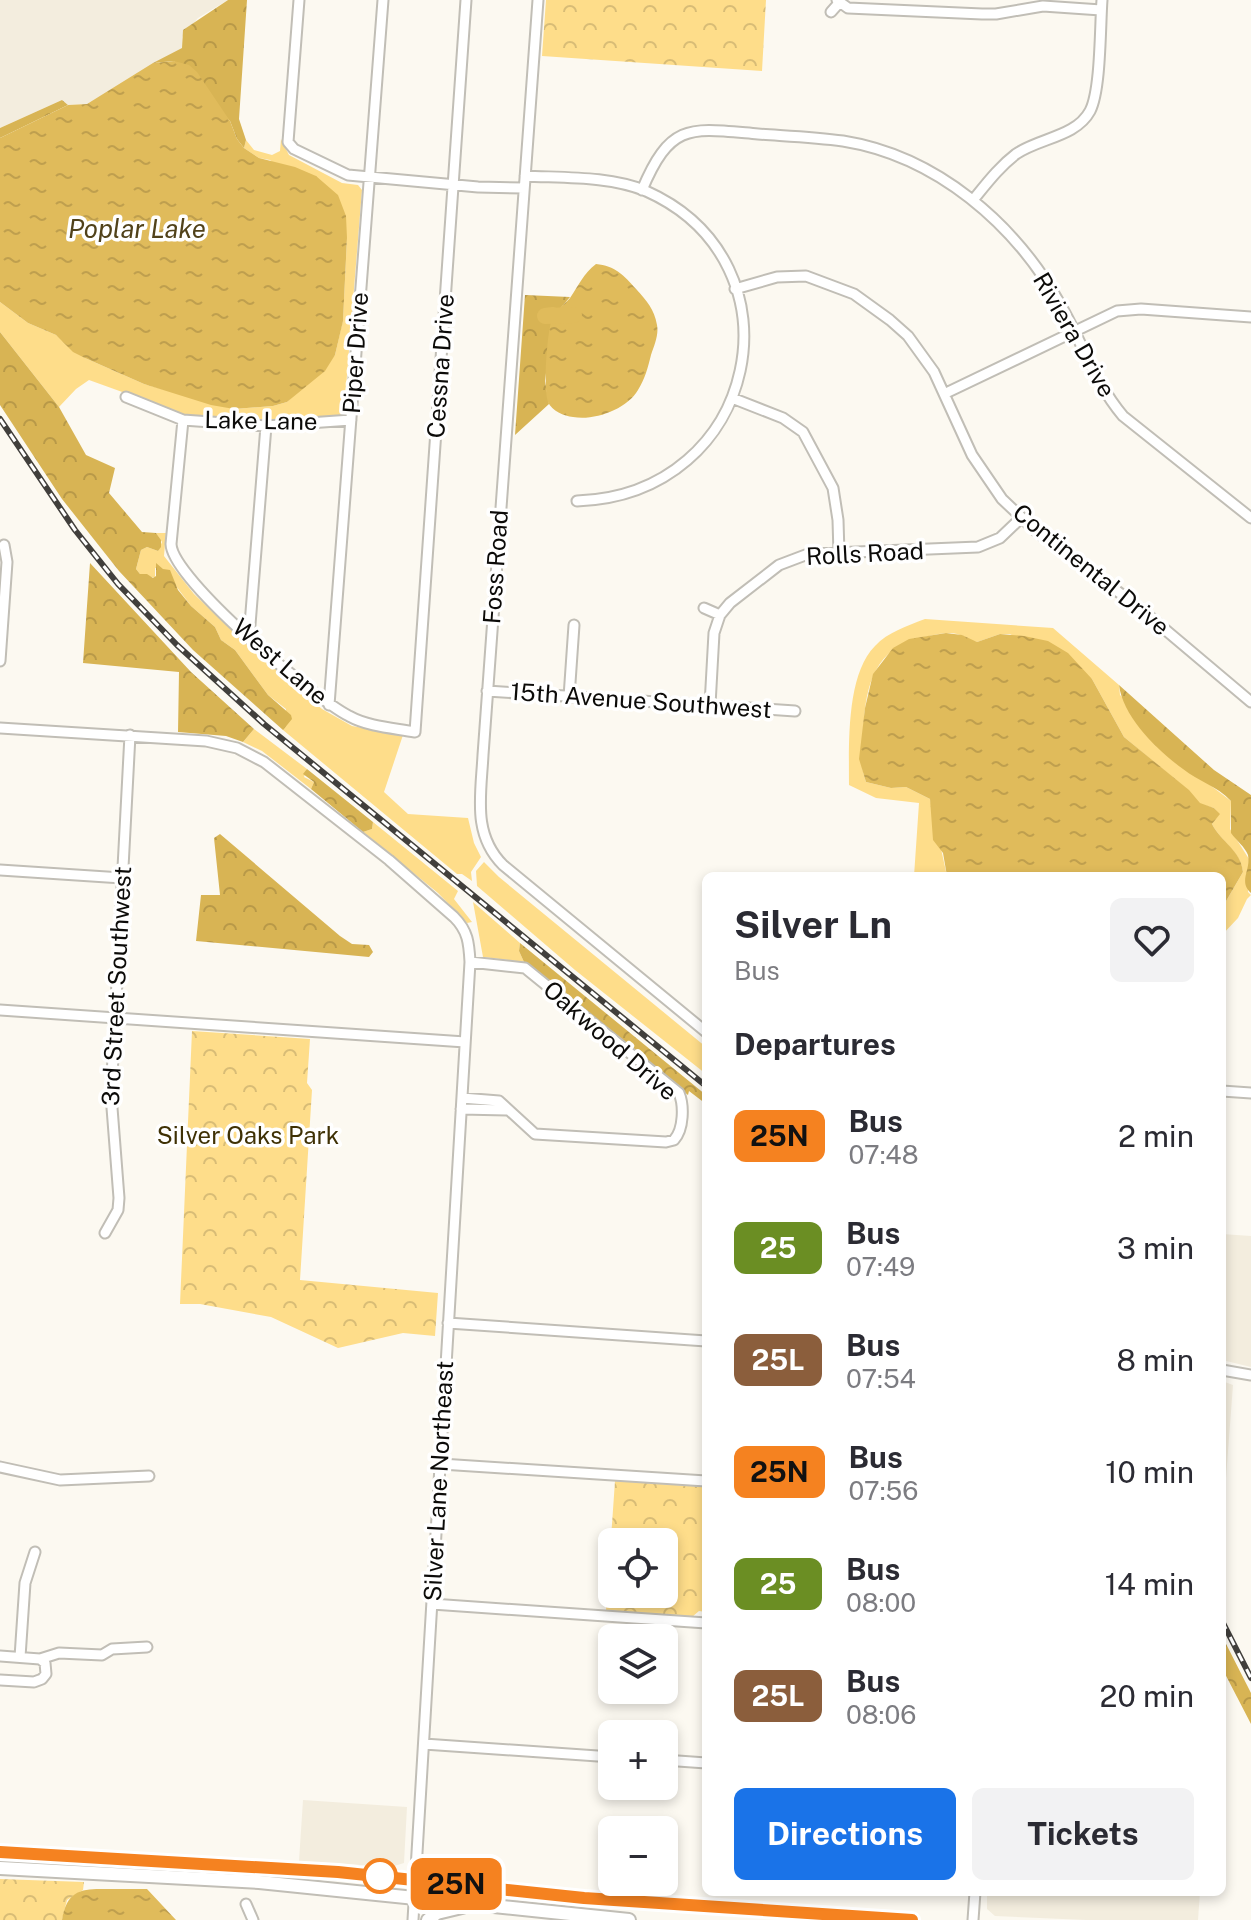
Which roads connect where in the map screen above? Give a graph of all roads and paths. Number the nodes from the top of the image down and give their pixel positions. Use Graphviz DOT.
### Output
graph roads {
  1 [pos="299,0"];
  2 [pos="383,0"];
  3 [pos="466,0"];
  4 [pos="538,0"];
  5 [pos="838,1"];
  6 [pos="1101,5"];
  7 [pos="831,12"];
  8 [pos="525,176"];
  9 [pos="369,178"];
  10 [pos="454,185"];
  11 [pos="524,188"];
  12 [pos="642,190"];
  13 [pos="973,200"];
  14 [pos="735,289"];
  15 [pos="1251,317"];
  16 [pos="1074,330"];
  17 [pos="946,393"];
  18 [pos="126,397"];
  19 [pos="732,398"];
  20 [pos="183,420"];
  21 [pos="351,420"];
  22 [pos="266,426"];
  23 [pos="577,501"];
  24 [pos="1021,518"];
  25 [pos="1251,518"];
  26 [pos="4,545"];
  27 [pos="839,554"];
  28 [pos="704,608"];
  29 [pos="720,615"];
  30 [pos="574,625"];
  31 [pos="249,637"];
  32 [pos="0,661"];
  33 [pos="487,691"];
  34 [pos="569,697"];
  35 [pos="1251,702"];
  36 [pos="329,705"];
  37 [pos="710,705"];
  38 [pos="795,711"];
  39 [pos="0,728"];
  40 [pos="415,732"];
  41 [pos="130,735"];
  42 [pos="0,870"];
  43 [pos="122,878"];
  44 [pos="470,962"];
  45 [pos="0,1010"];
  46 [pos="116,1018"];
  47 [pos="702,1029"];
  48 [pos="465,1042"];
  49 [pos="1226,1091"];
  50 [pos="1251,1093"];
  51 [pos="462,1098"];
  52 [pos="461,1109"];
  53 [pos="507,1110"];
  54 [pos="105,1233"];
  55 [pos="448,1323"];
  56 [pos="702,1341"];
  57 [pos="1226,1371"];
  58 [pos="1251,1375"];
  59 [pos="441,1464"];
  60 [pos="0,1467"];
  61 [pos="149,1476"];
  62 [pos="702,1481"];
  63 [pos="35,1552"];
  64 [pos="432,1604"];
  65 [pos="702,1623"];
  66 [pos="147,1647"];
  67 [pos="0,1656"];
  68 [pos="20,1657"];
  69 [pos="40,1659"];
  70 [pos="0,1680"];
  71 [pos="424,1744"];
  72 [pos="598,1756"];
  73 [pos="678,1761"];
  74 [pos="702,1763"];
  75 [pos="0,1852"];
  76 [pos="0,1868"];
  77 [pos="416,1880"];
  78 [pos="975,1896"];
  79 [pos="415,1897"];
  80 [pos="246,1904"];
  81 [pos="475,1905"];
  82 [pos="253,1920"];
  83 [pos="413,1920"];
  84 [pos="428,1920"];
  85 [pos="629,1920"];
  86 [pos="911,1920"];
  87 [pos="973,1920"];
  1 -- 9 [label="street"];
  2 -- 9 [label="street, Piper Drive"];
  3 -- 10 [label="street, Cessna Drive"];
  4 -- 8 [label="street, Foss Road"];
  5 -- 6 [label="street"];
  5 -- 7 [label="street"];
  6 -- 13 [label="street"];
  8 -- 11 [label="street, Foss Road"];
  8 -- 12 [label="street"];
  9 -- 10 [label="street"];
  9 -- 21 [label="street, Piper Drive"];
  10 -- 11 [label="street"];
  10 -- 40 [label="street, Cessna Drive"];
  11 -- 33 [label="street, Foss Road"];
  12 -- 13 [label="street, Riviera Drive"];
  12 -- 14 [label="street"];
  13 -- 16 [label="street, Riviera Drive"];
  14 -- 17 [label="street, Continental Drive"];
  14 -- 19 [label="street"];
  15 -- 16 [label="street"];
  16 -- 17 [label="street"];
  16 -- 25 [label="street, Riviera Drive"];
  17 -- 24 [label="street, Continental Drive"];
  18 -- 20 [label="street, Lake Lane"];
  19 -- 23 [label="street"];
  19 -- 27 [label="street"];
  20 -- 22 [label="street, Lake Lane"];
  20 -- 31 [label="street, West Lane"];
  21 -- 22 [label="street, Lake Lane"];
  21 -- 36 [label="street, Piper Drive"];
  22 -- 31 [label="street"];
  24 -- 27 [label="street, Rolls Road"];
  24 -- 35 [label="street, Continental Drive"];
  26 -- 32 [label="street"];
  27 -- 29 [label="street, Rolls Road"];
  28 -- 29 [label="street"];
  29 -- 37 [label="street"];
  30 -- 34 [label="street"];
  31 -- 36 [label="street, West Lane"];
  33 -- 34 [label="street, 15th Avenue Southwest"];
  33 -- 47 [label="street, Foss Road"];
  34 -- 37 [label="street, 15th Avenue Southwest"];
  36 -- 40 [label="street, West Lane"];
  37 -- 38 [label="street, 15th Avenue Southwest"];
  39 -- 41 [label="street, Silver Lane Northeast"];
  41 -- 43 [label="street, 3rd Street Southwest"];
  41 -- 44 [label="street, Silver Lane Northeast"];
  42 -- 43 [label="street"];
  43 -- 46 [label="street, 3rd Street Southwest"];
  44 -- 48 [label="street, Silver Lane Northeast"];
  44 -- 53 [label="street, Oakwood Drive"];
  45 -- 46 [label="street"];
  46 -- 48 [label="street"];
  46 -- 54 [label="street, 3rd Street Southwest"];
  48 -- 51 [label="street, Silver Lane Northeast"];
  49 -- 50 [label="street"];
  51 -- 52 [label="street, Silver Lane Northeast"];
  51 -- 53 [label="street, Oakwood Drive"];
  52 -- 53 [label="street"];
  52 -- 55 [label="street, Silver Lane Northeast"];
  55 -- 56 [label="street"];
  55 -- 59 [label="street, Silver Lane Northeast"];
  57 -- 58 [label="street"];
  59 -- 62 [label="street"];
  59 -- 64 [label="street, Silver Lane Northeast"];
  60 -- 61 [label="street"];
  63 -- 68 [label="street"];
  64 -- 65 [label="street"];
  64 -- 71 [label="street, Silver Lane Northeast"];
  66 -- 69 [label="street"];
  67 -- 68 [label="street"];
  68 -- 69 [label="street"];
  69 -- 70 [label="street"];
  71 -- 72 [label="street"];
  71 -- 77 [label="street, Silver Lane Northeast"];
  73 -- 74 [label="street"];
  75 -- 77 [label="main road"];
  76 -- 79 [label="main road"];
  77 -- 79 [label="street, Silver Lane Northeast"];
  77 -- 86 [label="main road"];
  78 -- 87 [label="street"];
  79 -- 81 [label="main road"];
  79 -- 83 [label="street, Silver Lane Northeast"];
  80 -- 82 [label="street"];
  81 -- 84 [label="main road"];
  81 -- 85 [label="main road"];
}
